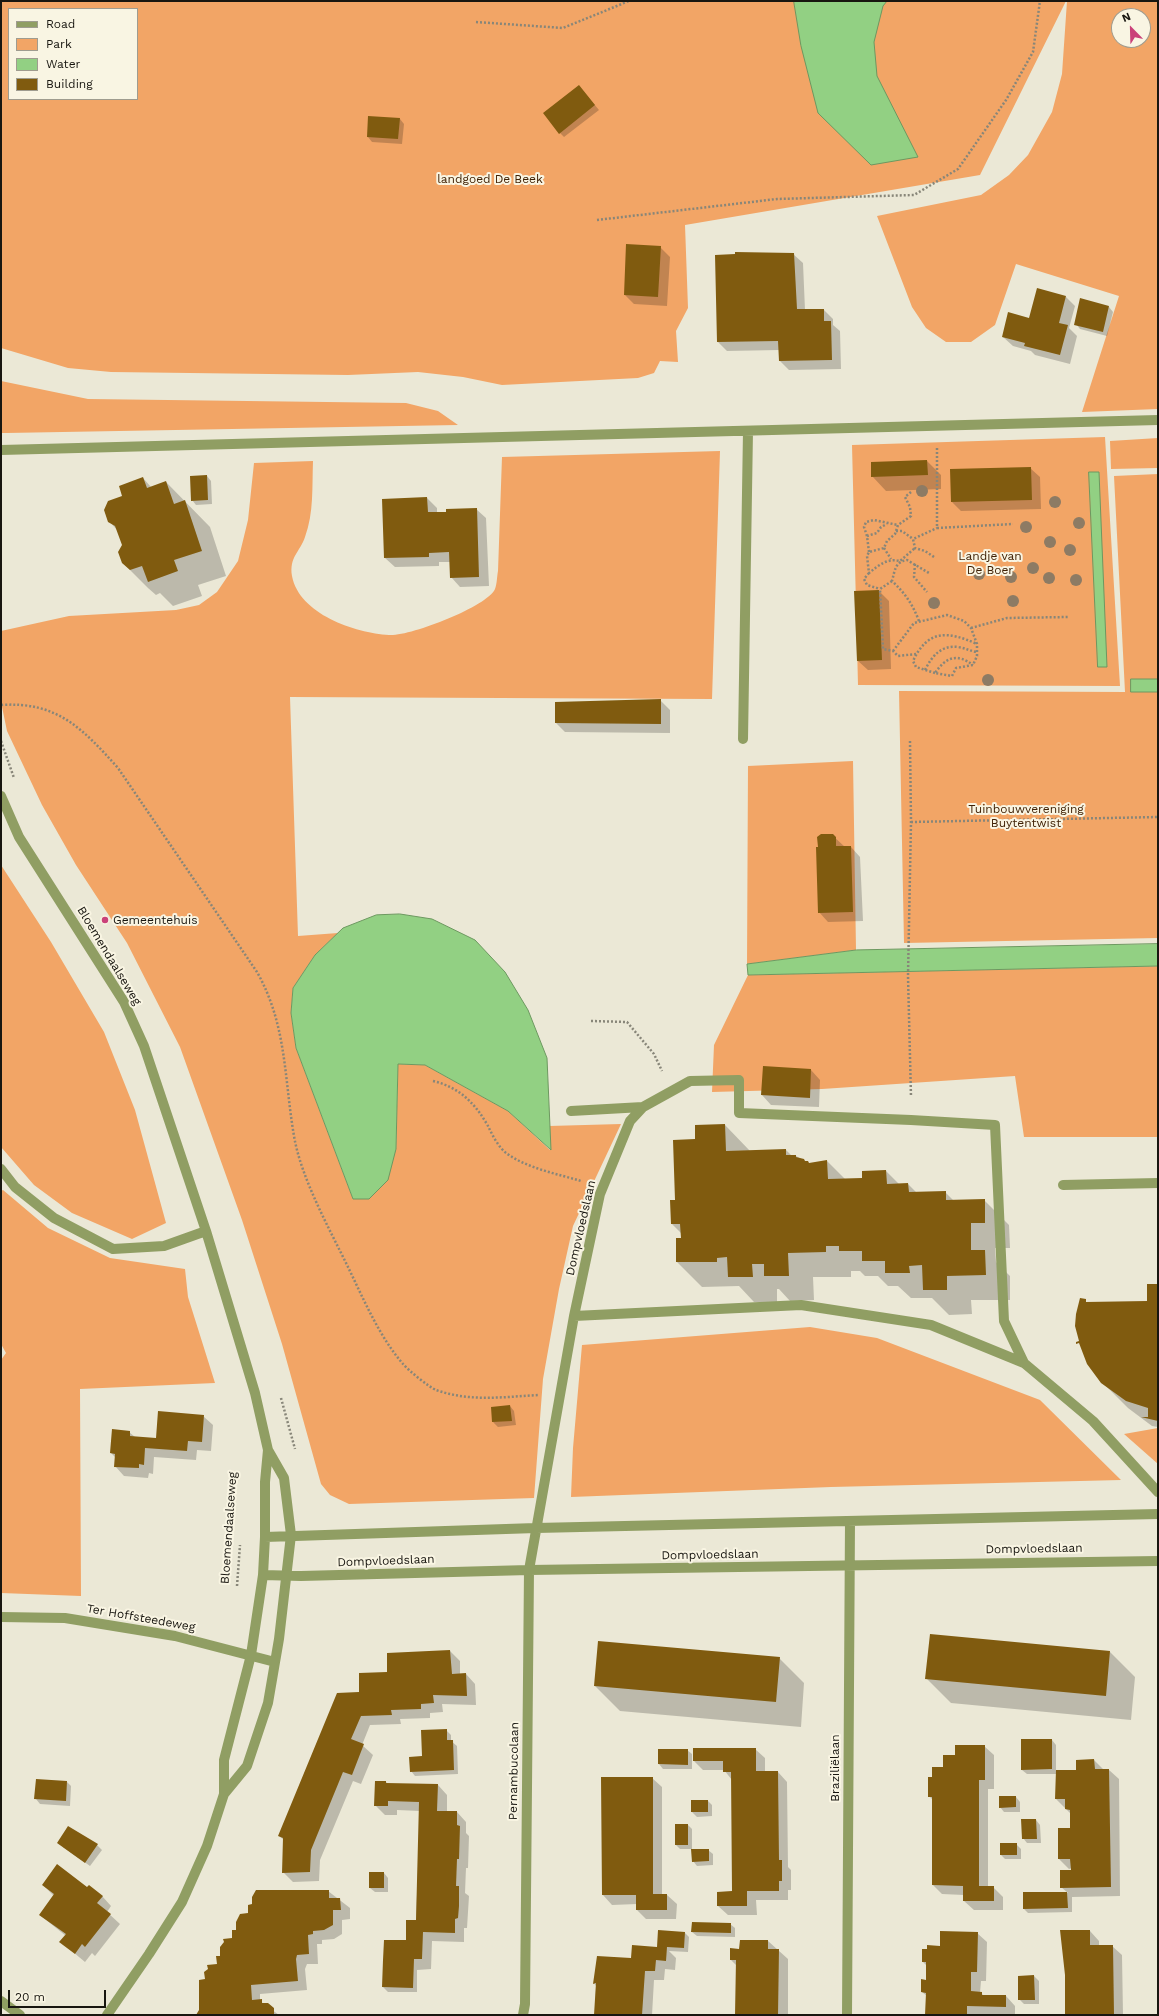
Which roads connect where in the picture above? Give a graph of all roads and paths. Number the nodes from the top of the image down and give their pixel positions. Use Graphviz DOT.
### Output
graph roads {
  1 [pos="629,1"];
  2 [pos="1040,1"];
  3 [pos="476,22"];
  4 [pos="597,220"];
  5 [pos="1158,420"];
  6 [pos="936,426"];
  7 [pos="748,431"];
  8 [pos="1,450"];
  9 [pos="911,492"];
  10 [pos="888,524"];
  11 [pos="1013,524"];
  12 [pos="898,525"];
  13 [pos="937,528"];
  14 [pos="896,532"];
  15 [pos="867,536"];
  16 [pos="913,539"];
  17 [pos="884,548"];
  18 [pos="915,548"];
  19 [pos="869,552"];
  20 [pos="934,558"];
  21 [pos="891,559"];
  22 [pos="900,561"];
  23 [pos="915,564"];
  24 [pos="869,572"];
  25 [pos="929,573"];
  26 [pos="892,581"];
  27 [pos="880,589"];
  28 [pos="927,592"];
  29 [pos="1068,618"];
  30 [pos="919,621"];
  31 [pos="971,628"];
  32 [pos="977,644"];
  33 [pos="892,651"];
  34 [pos="977,652"];
  35 [pos="916,654"];
  36 [pos="973,665"];
  37 [pos="925,670"];
  38 [pos="935,673"];
  39 [pos="1,706"];
  40 [pos="743,739"];
  41 [pos="910,741"];
  42 [pos="1,796"];
  43 [pos="1158,817"];
  44 [pos="911,822"];
  45 [pos="591,1021"];
  46 [pos="663,1077"];
  47 [pos="433,1081"];
  48 [pos="643,1107"];
  49 [pos="572,1111"];
  50 [pos="911,1120"];
  51 [pos="1,1169"];
  52 [pos="1158,1183"];
  53 [pos="1063,1185"];
  54 [pos="603,1187"];
  55 [pos="206,1231"];
  56 [pos="574,1316"];
  57 [pos="1024,1362"];
  58 [pos="561,1394"];
  59 [pos="268,1450"];
  60 [pos="1158,1492"];
  61 [pos="1158,1514"];
  62 [pos="850,1521"];
  63 [pos="536,1528"];
  64 [pos="291,1535"];
  65 [pos="265,1536"];
  66 [pos="240,1543"];
  67 [pos="1158,1561"];
  68 [pos="849,1566"];
  69 [pos="529,1570"];
  70 [pos="263,1575"];
  71 [pos="285,1577"];
  72 [pos="237,1589"];
  73 [pos="1,1617"];
  74 [pos="251,1655"];
  75 [pos="275,1662"];
  76 [pos="224,1794"];
  77 [pos="1,2001"];
  78 [pos="20,2015"];
  79 [pos="107,2015"];
  80 [pos="523,2015"];
  81 [pos="847,2015"];
  1 -- 3 [label="path"];
  2 -- 4 [label="path"];
  5 -- 6 [label="street"];
  6 -- 7 [label="street"];
  6 -- 13 [label="path"];
  7 -- 8 [label="street"];
  7 -- 40 [label="street"];
  9 -- 12 [label="path"];
  10 -- 12 [label="path"];
  10 -- 15 [label="path"];
  10 -- 15 [label="path"];
  11 -- 13 [label="path"];
  12 -- 14 [label="path"];
  13 -- 16 [label="path"];
  14 -- 16 [label="path"];
  14 -- 17 [label="path"];
  15 -- 19 [label="path"];
  16 -- 18 [label="path"];
  17 -- 19 [label="path"];
  17 -- 21 [label="path"];
  18 -- 20 [label="path"];
  18 -- 22 [label="path"];
  19 -- 24 [label="path"];
  21 -- 22 [label="path"];
  21 -- 24 [label="path"];
  22 -- 23 [label="path"];
  22 -- 26 [label="path"];
  23 -- 25 [label="path"];
  23 -- 28 [label="path"];
  24 -- 27 [label="path"];
  26 -- 27 [label="path"];
  26 -- 30 [label="path"];
  27 -- 33 [label="path"];
  29 -- 31 [label="path"];
  30 -- 31 [label="path"];
  30 -- 33 [label="path"];
  31 -- 32 [label="path"];
  32 -- 34 [label="path"];
  32 -- 35 [label="path"];
  33 -- 35 [label="path"];
  34 -- 36 [label="path"];
  34 -- 37 [label="path"];
  35 -- 37 [label="path"];
  36 -- 38 [label="path"];
  36 -- 38 [label="path"];
  37 -- 38 [label="path"];
  39 -- 58 [label="path"];
  41 -- 44 [label="path"];
  42 -- 55 [label="street, Bloemendaalseweg"];
  43 -- 44 [label="path"];
  44 -- 50 [label="path"];
  45 -- 46 [label="path"];
  47 -- 54 [label="path"];
  48 -- 49 [label="street"];
  48 -- 50 [label="street"];
  48 -- 54 [label="street, Dompvloedslaan"];
  50 -- 57 [label="street"];
  51 -- 55 [label="street"];
  52 -- 53 [label="street"];
  54 -- 56 [label="street, Dompvloedslaan"];
  55 -- 59 [label="street, Bloemendaalseweg"];
  56 -- 57 [label="street"];
  56 -- 58 [label="street, Dompvloedslaan"];
  57 -- 60 [label="street"];
  58 -- 63 [label="street, Dompvloedslaan"];
  59 -- 64 [label="street, Bloemendaalseweg"];
  59 -- 65 [label="street, Bloemendaalseweg"];
  61 -- 62 [label="street"];
  62 -- 63 [label="street"];
  62 -- 68 [label="street, Braziliëlaan"];
  63 -- 64 [label="street"];
  63 -- 69 [label="street, Pernambucolaan"];
  64 -- 65 [label="street"];
  64 -- 71 [label="street, Bloemendaalseweg"];
  65 -- 70 [label="street, Bloemendaalseweg"];
  66 -- 72 [label="path, Bloemendaalseweg"];
  67 -- 68 [label="street, Dompvloedslaan"];
  68 -- 69 [label="street, Dompvloedslaan"];
  68 -- 81 [label="street, Braziliëlaan"];
  69 -- 71 [label="street, Dompvloedslaan"];
  69 -- 80 [label="street, Pernambucolaan"];
  70 -- 71 [label="street, Dompvloedslaan"];
  70 -- 74 [label="street, Bloemendaalseweg"];
  71 -- 75 [label="street, Bloemendaalseweg"];
  73 -- 74 [label="street, Ter Hoffsteedeweg"];
  74 -- 75 [label="street, Ter Hoffsteedeweg"];
  74 -- 76 [label="street, Bloemendaalseweg"];
  75 -- 76 [label="street, Bloemendaalseweg"];
  76 -- 79 [label="street, Bloemendaalseweg"];
  77 -- 78 [label="street"];
}
